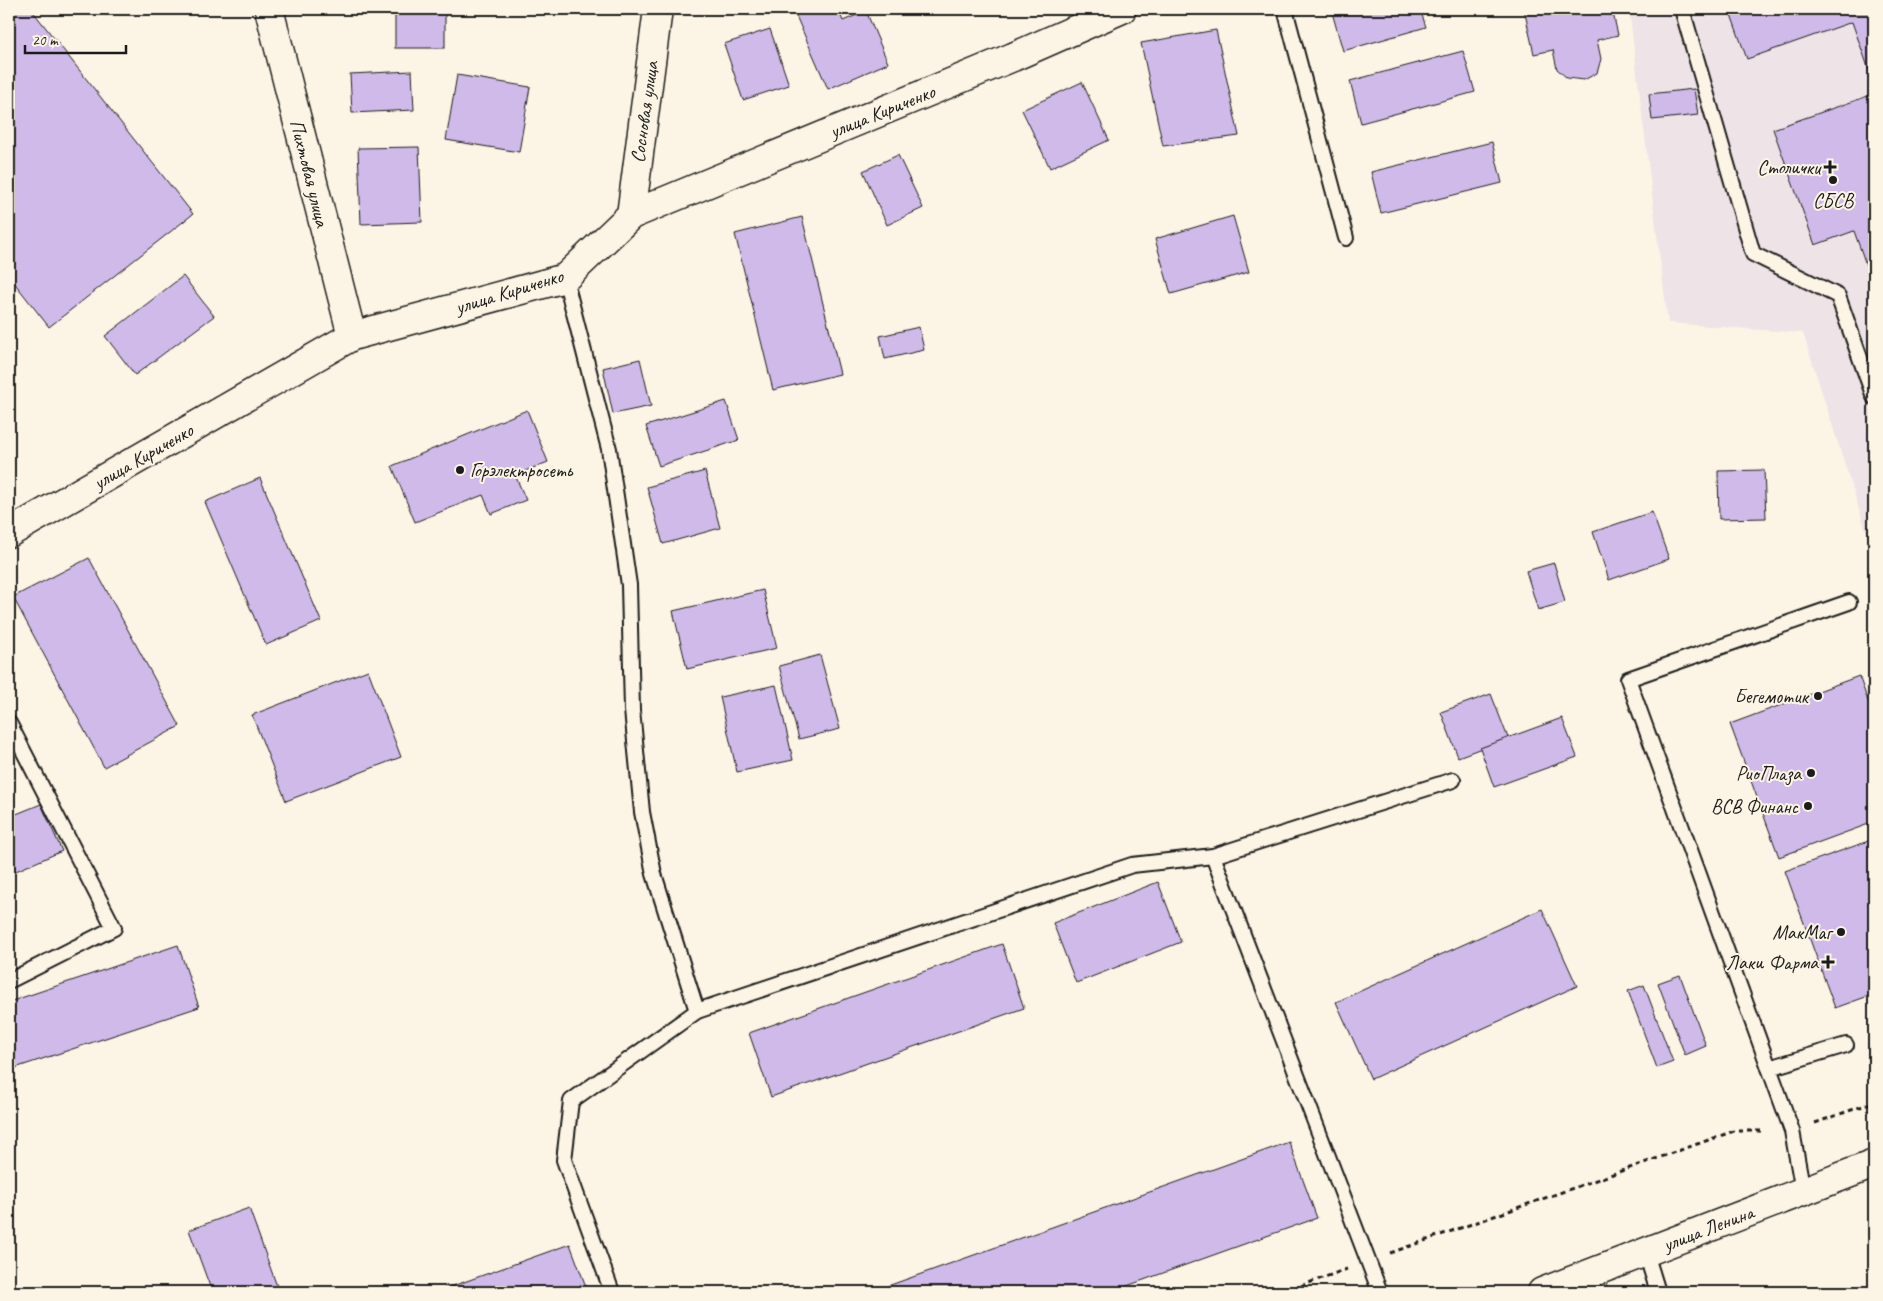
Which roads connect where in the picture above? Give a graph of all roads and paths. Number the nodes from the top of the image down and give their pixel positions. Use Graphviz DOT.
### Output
graph roads {
  1 [pos="268,9"];
  2 [pos="658,9"];
  3 [pos="1122,9"];
  4 [pos="1284,9"];
  5 [pos="1682,9"];
  6 [pos="631,215"];
  7 [pos="1346,238"];
  8 [pos="565,278"];
  9 [pos="352,336"];
  10 [pos="1874,396"];
  11 [pos="9,533"];
  12 [pos="1849,602"];
  13 [pos="9,723"];
  14 [pos="1453,780"];
  15 [pos="1213,856"];
  16 [pos="9,981"];
  17 [pos="698,1011"];
  18 [pos="1846,1045"];
  19 [pos="1769,1068"];
  20 [pos="1874,1102"];
  21 [pos="1792,1131"];
  22 [pos="1874,1164"];
  23 [pos="1803,1191"];
  24 [pos="1646,1253"];
  25 [pos="1368,1261"];
  26 [pos="612,1292"];
  27 [pos="1284,1292"];
  28 [pos="1380,1292"];
  29 [pos="1542,1292"];
  30 [pos="1658,1292"];
  1 -- 9 [label="street, Пихтовая улица"];
  2 -- 6 [label="street, Сосновая улица"];
  3 -- 6 [label="street, улица Кириченко"];
  4 -- 7 [label="lane"];
  5 -- 10 [label="lane"];
  6 -- 8 [label="street, улица Кириченко"];
  8 -- 9 [label="street, улица Кириченко"];
  8 -- 17 [label="lane"];
  9 -- 11 [label="street, улица Кириченко"];
  12 -- 19 [label="lane"];
  13 -- 16 [label="lane"];
  14 -- 15 [label="lane"];
  15 -- 17 [label="lane"];
  15 -- 25 [label="lane"];
  17 -- 26 [label="lane"];
  18 -- 19 [label="lane"];
  19 -- 21 [label="lane"];
  20 -- 21 [label="path"];
  21 -- 23 [label="lane"];
  21 -- 25 [label="path"];
  22 -- 23 [label="street, улица Ленина"];
  23 -- 24 [label="street, улица Ленина"];
  24 -- 29 [label="street, улица Ленина"];
  24 -- 30 [label="lane"];
  25 -- 27 [label="path"];
  25 -- 28 [label="lane"];
}
